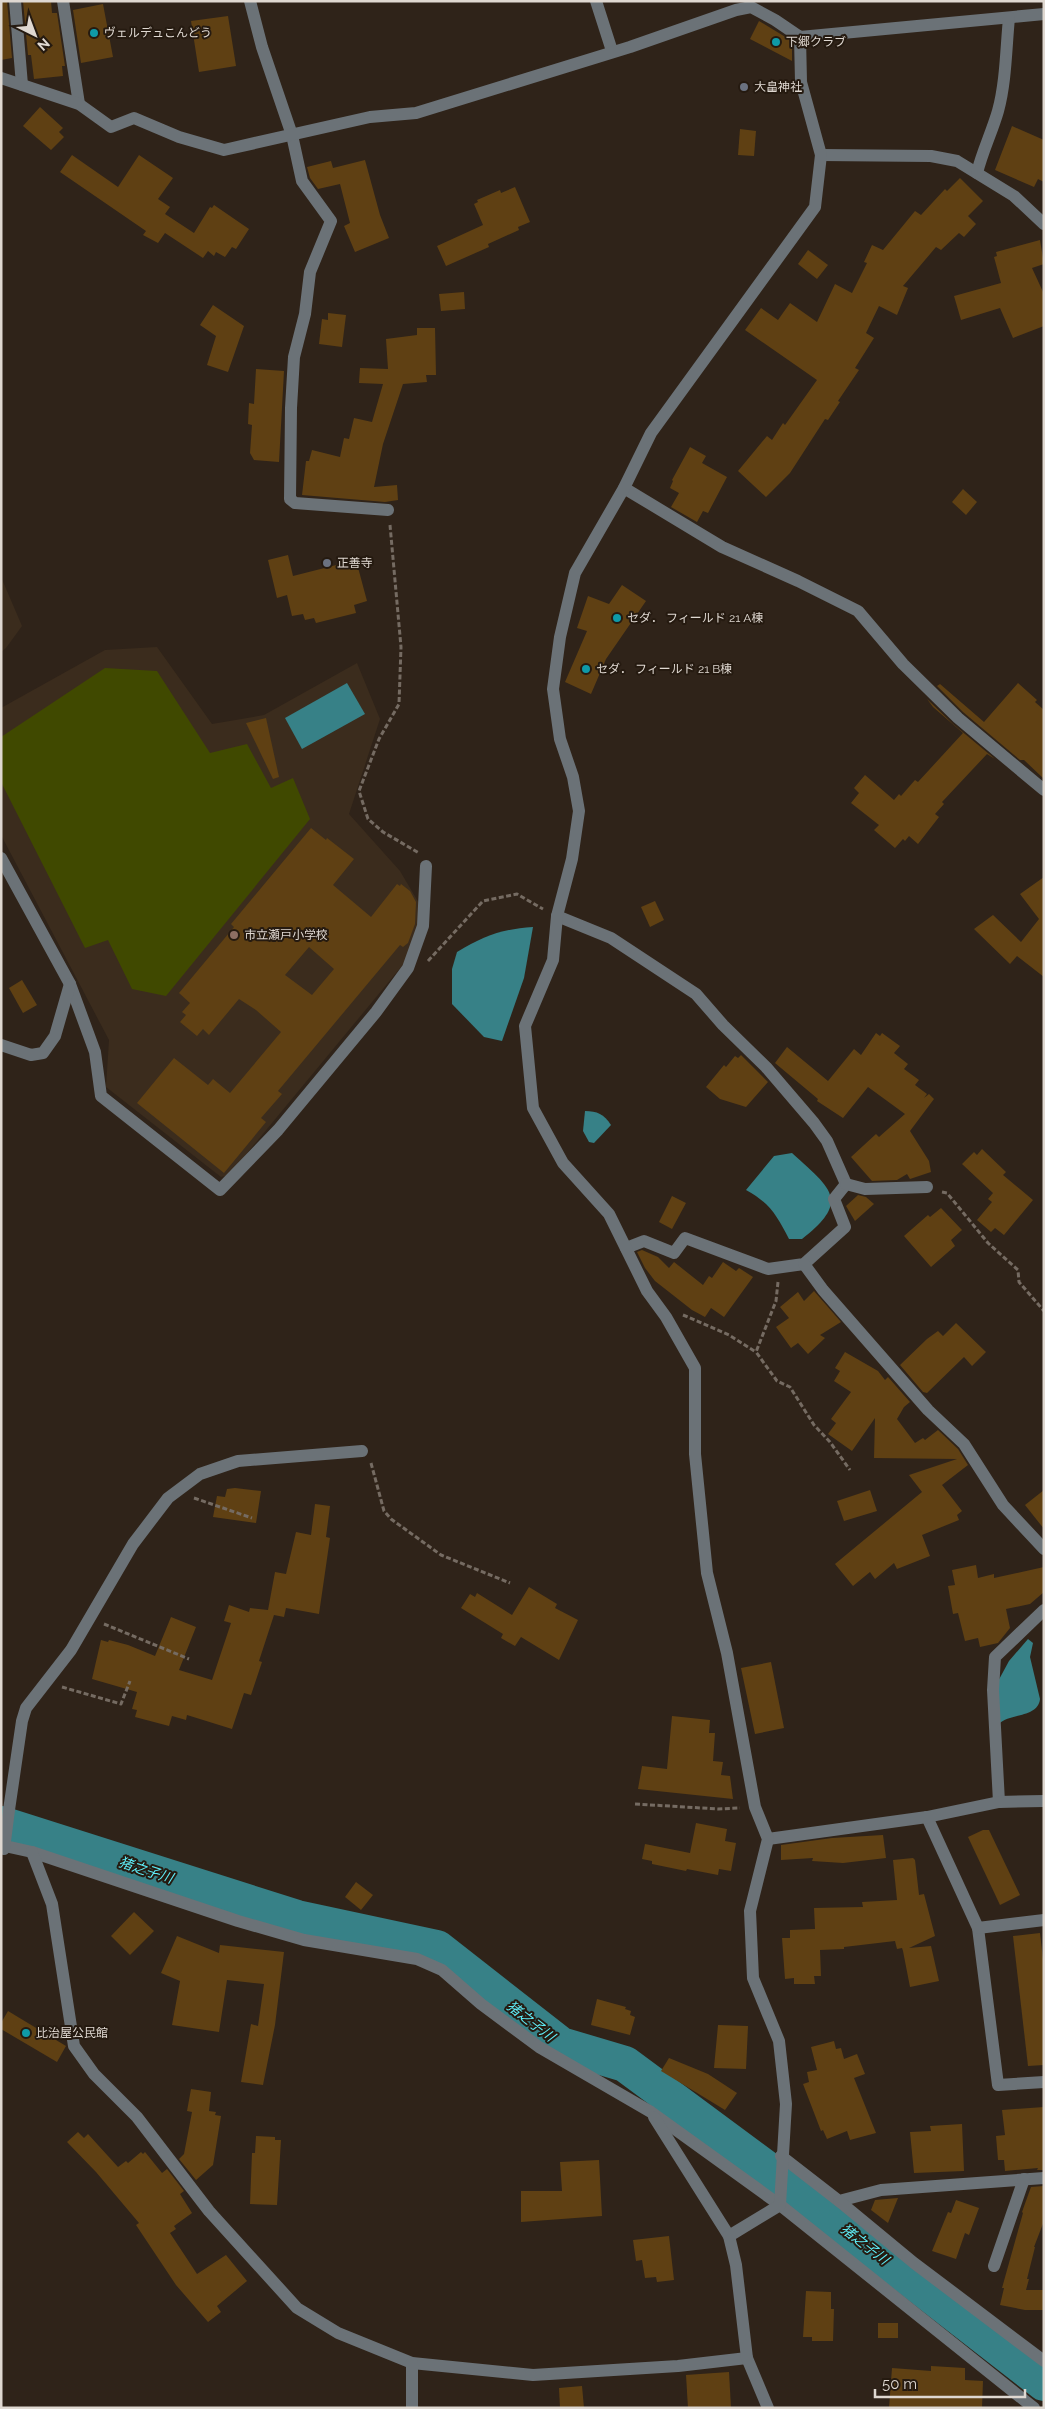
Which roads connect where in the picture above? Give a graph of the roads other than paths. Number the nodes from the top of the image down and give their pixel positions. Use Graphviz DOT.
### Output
graph roads {
  1 [pos="15,1"];
  2 [pos="63,1"];
  3 [pos="250,1"];
  4 [pos="596,1"];
  5 [pos="736,6"];
  6 [pos="1044,14"];
  7 [pos="1009,18"];
  8 [pos="800,37"];
  9 [pos="612,51"];
  10 [pos="1,78"];
  11 [pos="22,85"];
  12 [pos="79,104"];
  13 [pos="292,135"];
  14 [pos="820,155"];
  15 [pos="977,174"];
  16 [pos="1044,224"];
  17 [pos="624,488"];
  18 [pos="388,510"];
  19 [pos="1044,790"];
  20 [pos="1,858"];
  21 [pos="426,866"];
  22 [pos="557,916"];
  23 [pos="70,984"];
  24 [pos="1,1045"];
  25 [pos="846,1184"];
  26 [pos="927,1187"];
  27 [pos="626,1248"];
  28 [pos="804,1264"];
  29 [pos="362,1451"];
  30 [pos="1044,1549"];
  31 [pos="1044,1610"];
  32 [pos="1044,1800"];
  33 [pos="999,1802"];
  34 [pos="927,1818"];
  35 [pos="768,1839"];
  36 [pos="2,1847"];
  37 [pos="32,1852"];
  38 [pos="1044,1920"];
  39 [pos="978,1928"];
  40 [pos="1044,2082"];
  41 [pos="651,2112"];
  42 [pos="781,2160"];
  43 [pos="1044,2178"];
  44 [pos="1024,2179"];
  45 [pos="780,2201"];
  46 [pos="839,2201"];
  47 [pos="729,2236"];
  48 [pos="994,2266"];
  49 [pos="747,2358"];
  50 [pos="1044,2362"];
  51 [pos="412,2363"];
  52 [pos="412,2408"];
  53 [pos="768,2408"];
  54 [pos="1034,2408"];
  1 -- 11 [label="street"];
  2 -- 12 [label="street"];
  3 -- 13 [label="street"];
  4 -- 9 [label="street"];
  5 -- 8 [label="street"];
  5 -- 9 [label="street"];
  6 -- 7 [label="street"];
  7 -- 8 [label="street"];
  7 -- 15 [label="street"];
  8 -- 14 [label="street"];
  9 -- 13 [label="street"];
  10 -- 11 [label="street"];
  11 -- 12 [label="street"];
  12 -- 13 [label="street"];
  13 -- 18 [label="street"];
  14 -- 15 [label="street"];
  14 -- 17 [label="street"];
  15 -- 16 [label="street"];
  17 -- 19 [label="street"];
  17 -- 22 [label="street"];
  20 -- 23 [label="street"];
  21 -- 23 [label="street"];
  22 -- 25 [label="street"];
  22 -- 27 [label="street"];
  23 -- 24 [label="street"];
  25 -- 26 [label="street"];
  25 -- 28 [label="street"];
  27 -- 28 [label="street"];
  27 -- 35 [label="street"];
  28 -- 30 [label="street"];
  29 -- 36 [label="street, bridge"];
  31 -- 33 [label="street"];
  32 -- 33 [label="street"];
  33 -- 34 [label="street"];
  34 -- 35 [label="street"];
  34 -- 39 [label="street"];
  35 -- 42 [label="street"];
  36 -- 37 [label="street"];
  37 -- 41 [label="street"];
  37 -- 51 [label="street"];
  38 -- 39 [label="street"];
  39 -- 40 [label="street"];
  41 -- 45 [label="street"];
  41 -- 47 [label="street"];
  42 -- 45 [label="street"];
  42 -- 46 [label="street"];
  43 -- 44 [label="street"];
  44 -- 46 [label="street"];
  44 -- 48 [label="street"];
  45 -- 47 [label="street"];
  45 -- 54 [label="street"];
  46 -- 50 [label="street"];
  47 -- 49 [label="street"];
  49 -- 51 [label="street"];
  49 -- 53 [label="street"];
  51 -- 52 [label="street"];
}
